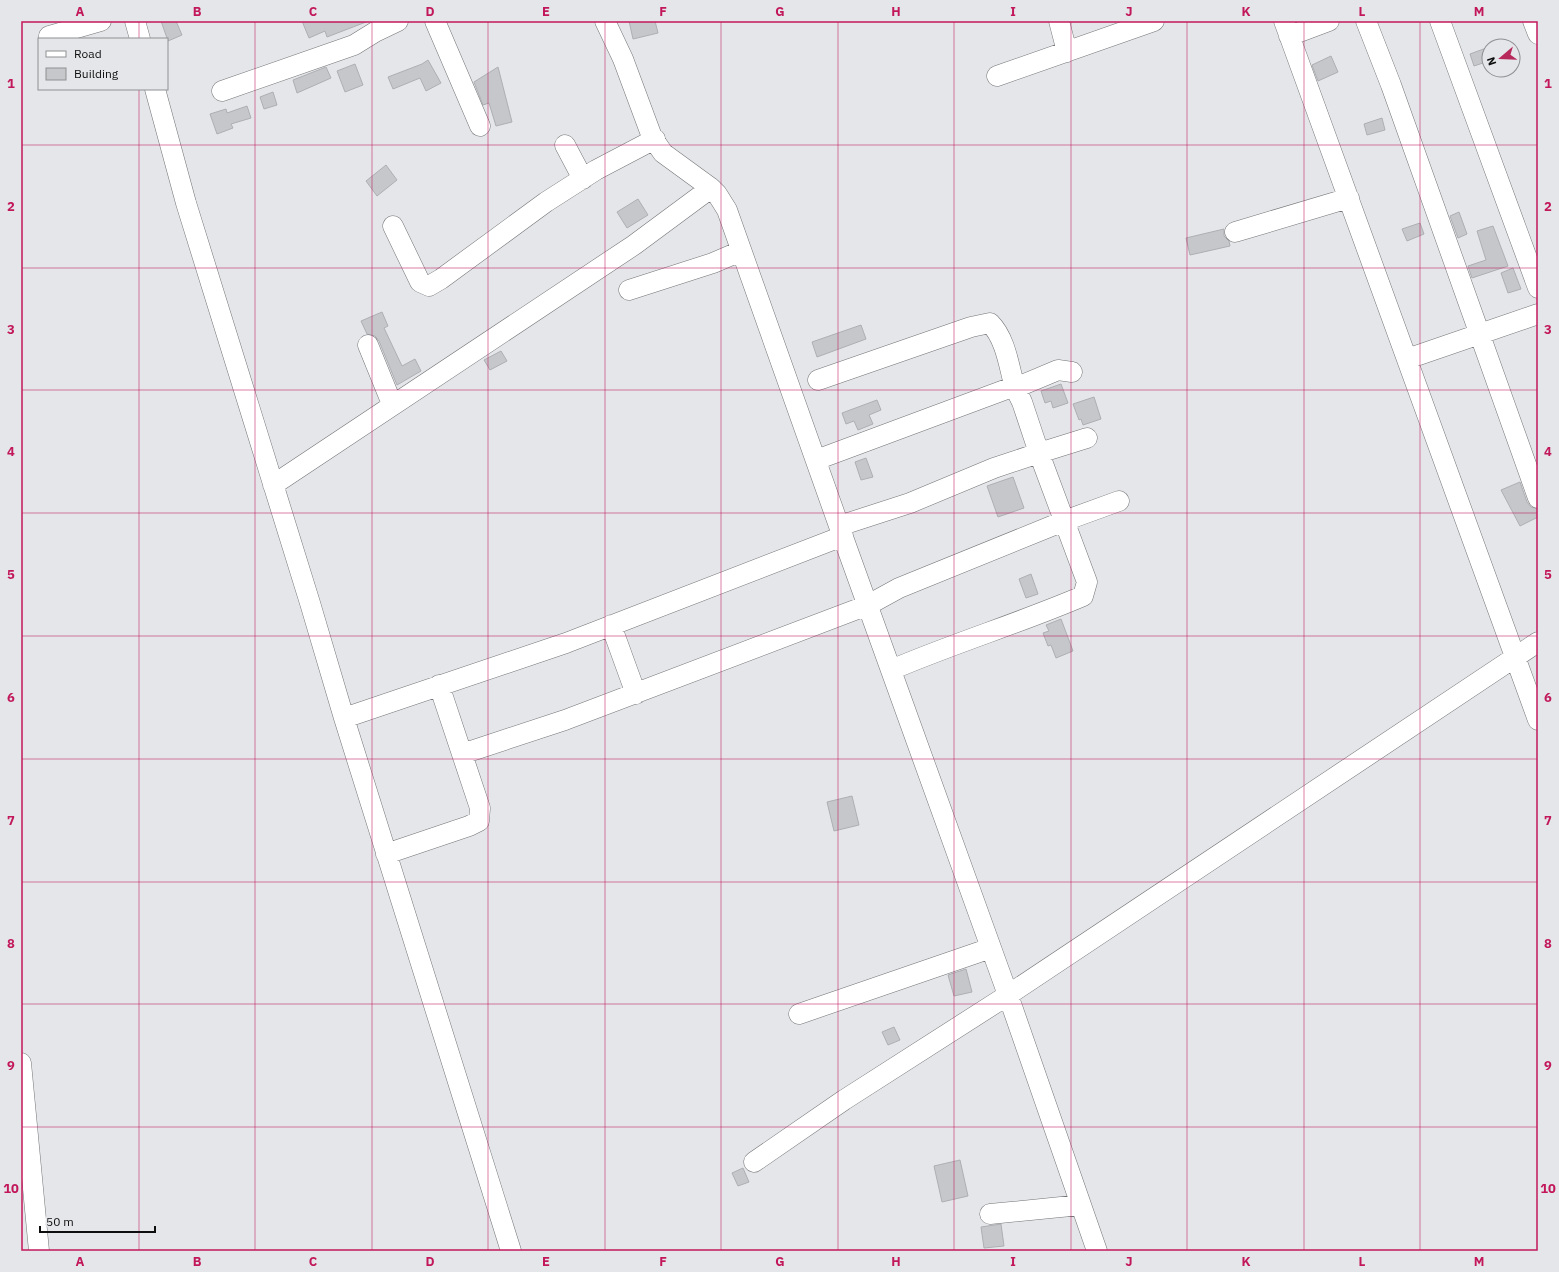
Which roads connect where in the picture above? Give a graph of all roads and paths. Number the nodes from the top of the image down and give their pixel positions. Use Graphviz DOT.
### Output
graph roads {
  1 [pos="101,21"];
  2 [pos="135,21"];
  3 [pos="398,21"];
  4 [pos="435,21"];
  5 [pos="605,21"];
  6 [pos="1059,21"];
  7 [pos="1154,21"];
  8 [pos="1329,21"];
  9 [pos="1366,21"];
  10 [pos="1440,21"];
  11 [pos="1533,21"];
  12 [pos="1287,29"];
  13 [pos="1538,34"];
  14 [pos="49,36"];
  15 [pos="140,38"];
  16 [pos="1067,52"];
  17 [pos="997,76"];
  18 [pos="155,90"];
  19 [pos="222,91"];
  20 [pos="480,126"];
  21 [pos="654,139"];
  22 [pos="565,145"];
  23 [pos="583,179"];
  24 [pos="711,188"];
  25 [pos="1349,198"];
  26 [pos="393,226"];
  27 [pos="1235,232"];
  28 [pos="742,251"];
  29 [pos="1538,288"];
  30 [pos="629,290"];
  31 [pos="1538,314"];
  32 [pos="1479,334"];
  33 [pos="368,345"];
  34 [pos="1407,359"];
  35 [pos="1072,372"];
  36 [pos="818,380"];
  37 [pos="1015,388"];
  38 [pos="392,404"];
  39 [pos="1087,438"];
  40 [pos="1039,453"];
  41 [pos="816,460"];
  42 [pos="272,485"];
  43 [pos="1538,498"];
  44 [pos="1119,501"];
  45 [pos="1064,521"];
  46 [pos="841,531"];
  47 [pos="868,605"];
  48 [pos="611,625"];
  49 [pos="1538,642"];
  50 [pos="1516,658"];
  51 [pos="891,670"];
  52 [pos="439,685"];
  53 [pos="636,694"];
  54 [pos="344,718"];
  55 [pos="1538,720"];
  56 [pos="462,754"];
  57 [pos="386,854"];
  58 [pos="991,948"];
  59 [pos="1008,995"];
  60 [pos="799,1014"];
  61 [pos="21,1063"];
  62 [pos="754,1162"];
  63 [pos="1081,1205"];
  64 [pos="990,1214"];
  65 [pos="39,1251"];
  66 [pos="511,1251"];
  67 [pos="1097,1251"];
  1 -- 14 [label="street"];
  2 -- 15 [label="street"];
  3 -- 19 [label="street"];
  4 -- 20 [label="street"];
  5 -- 21 [label="street"];
  6 -- 16 [label="street"];
  7 -- 16 [label="street"];
  8 -- 12 [label="street"];
  9 -- 32 [label="street"];
  10 -- 29 [label="street"];
  11 -- 13 [label="street"];
  12 -- 25 [label="street"];
  16 -- 17 [label="street"];
  18 -- 42 [label="street"];
  21 -- 23 [label="street"];
  21 -- 24 [label="street"];
  22 -- 23 [label="street"];
  23 -- 26 [label="street"];
  24 -- 28 [label="street"];
  24 -- 38 [label="street"];
  25 -- 27 [label="street"];
  25 -- 34 [label="street"];
  28 -- 30 [label="street"];
  28 -- 41 [label="street"];
  31 -- 32 [label="street"];
  32 -- 34 [label="street"];
  32 -- 43 [label="street"];
  33 -- 38 [label="street"];
  34 -- 50 [label="street"];
  35 -- 37 [label="street"];
  36 -- 37 [label="street"];
  37 -- 40 [label="street"];
  37 -- 41 [label="street"];
  38 -- 42 [label="street"];
  39 -- 40 [label="street"];
  40 -- 45 [label="street"];
  40 -- 46 [label="street"];
  41 -- 46 [label="street"];
  42 -- 54 [label="street"];
  44 -- 45 [label="street"];
  45 -- 47 [label="street"];
  45 -- 51 [label="street"];
  46 -- 47 [label="street"];
  46 -- 48 [label="street"];
  47 -- 51 [label="street"];
  47 -- 53 [label="street"];
  48 -- 52 [label="street"];
  48 -- 53 [label="street"];
  49 -- 50 [label="street"];
  50 -- 55 [label="street"];
  50 -- 59 [label="street"];
  51 -- 58 [label="street"];
  52 -- 54 [label="street"];
  52 -- 56 [label="street"];
  53 -- 56 [label="street"];
  54 -- 57 [label="street"];
  56 -- 57 [label="street"];
  57 -- 66 [label="street"];
  58 -- 59 [label="street"];
  58 -- 60 [label="street"];
  59 -- 62 [label="street"];
  59 -- 63 [label="street"];
  61 -- 65 [label="street"];
  63 -- 64 [label="street"];
  63 -- 67 [label="street"];
}
